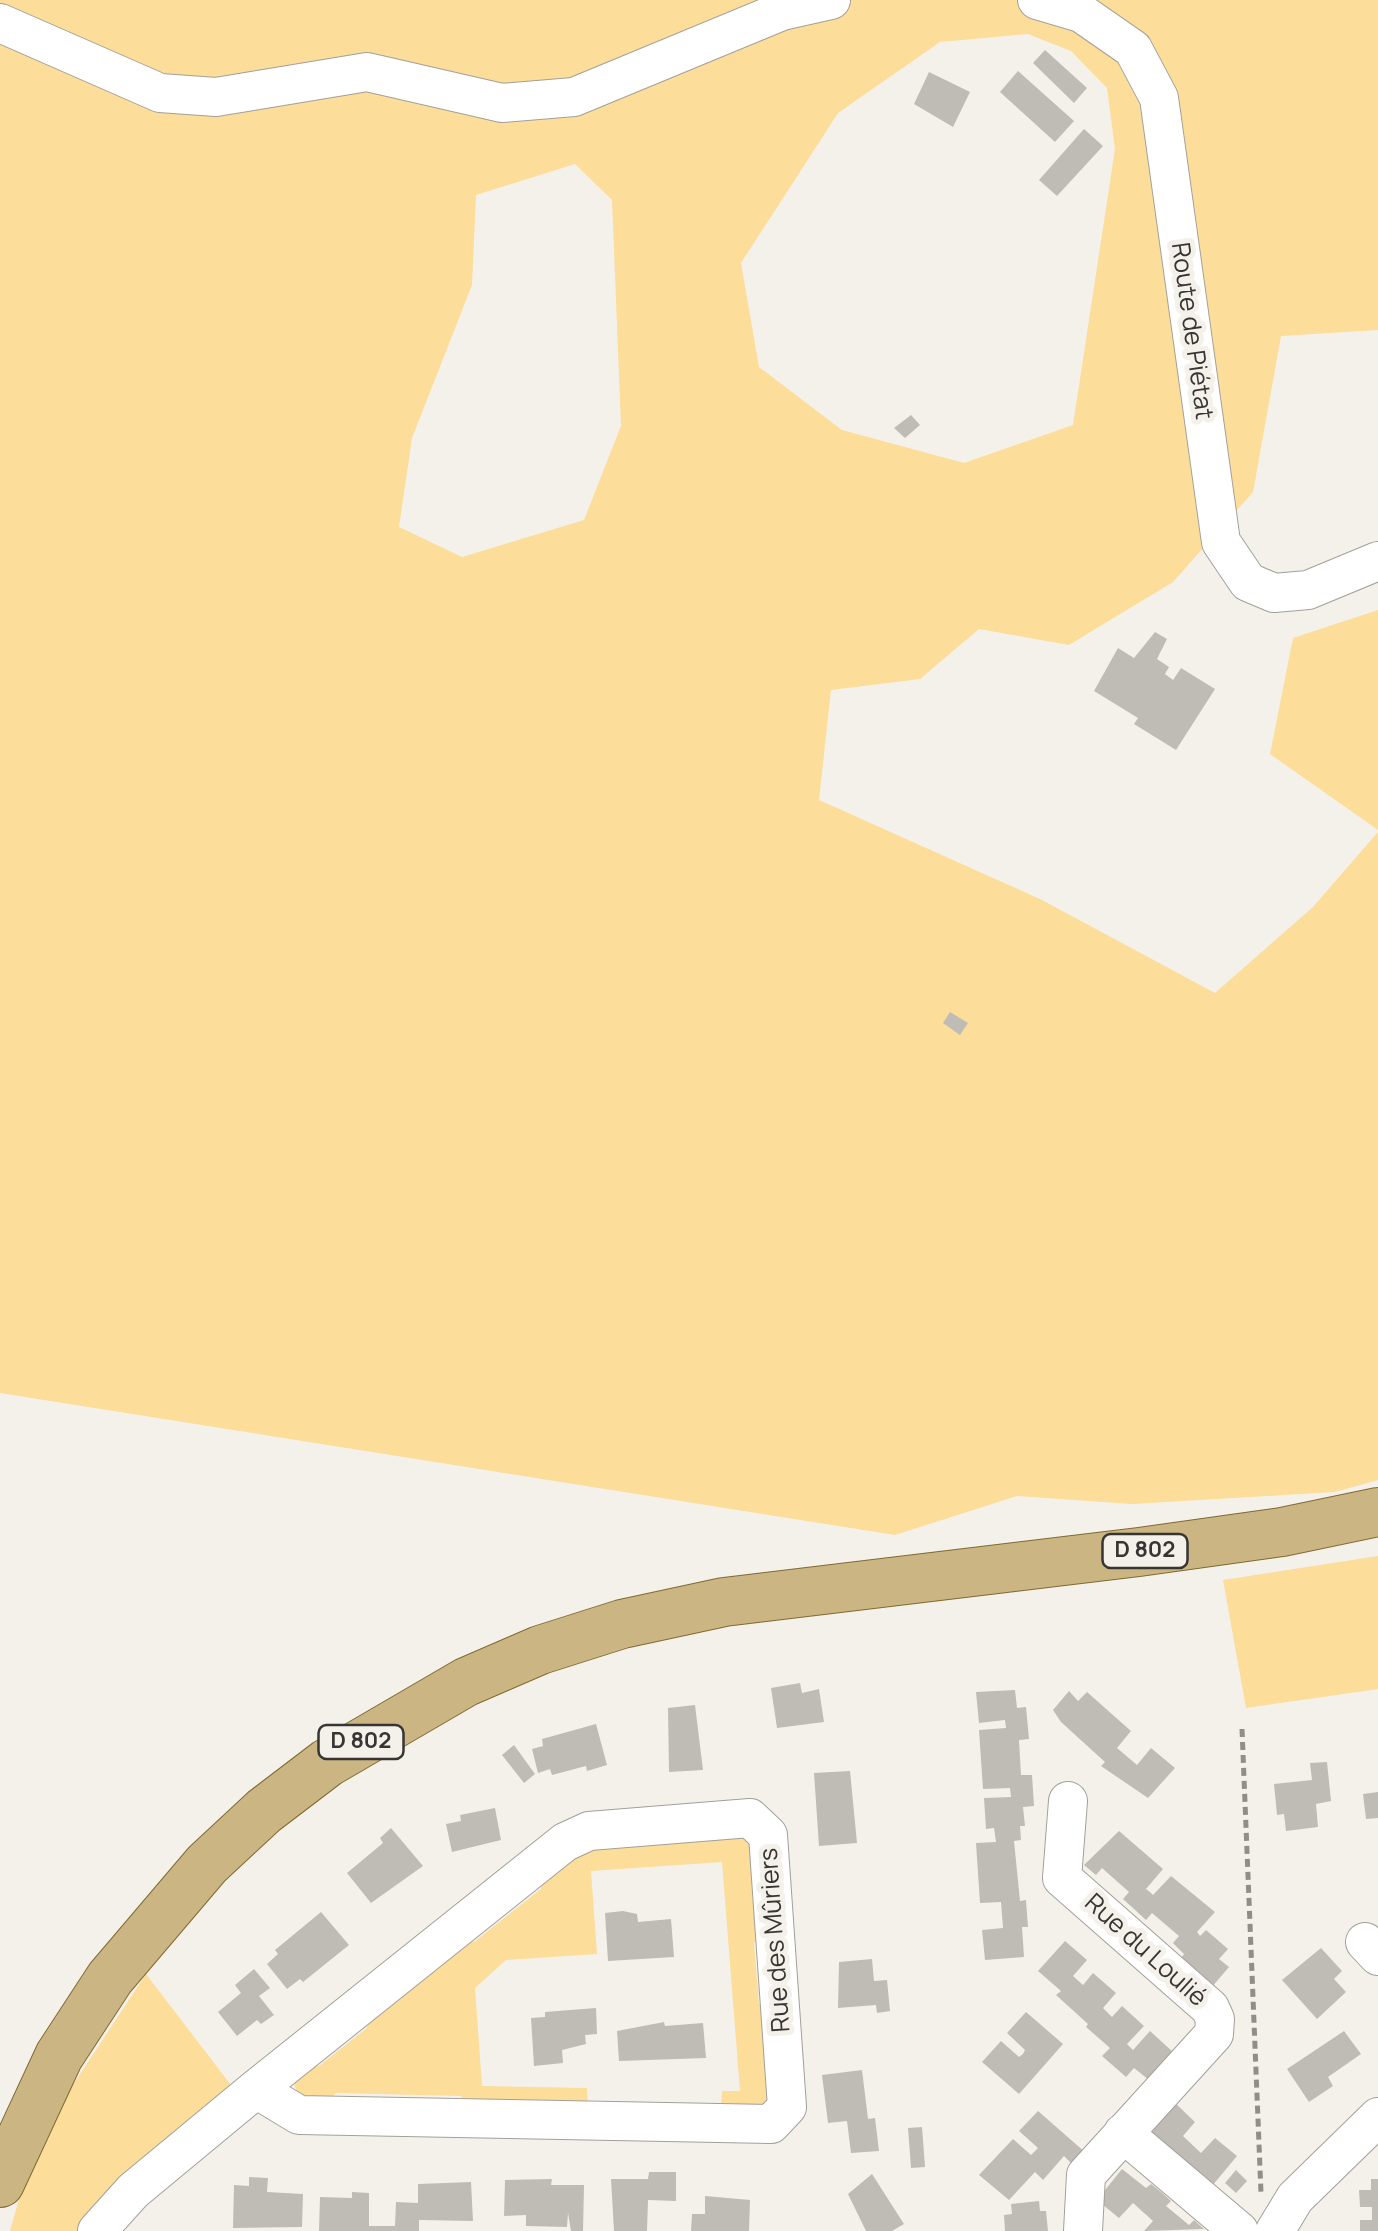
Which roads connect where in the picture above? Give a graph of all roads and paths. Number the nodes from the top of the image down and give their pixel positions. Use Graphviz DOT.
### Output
graph roads {
  1 [pos="831,0"];
  2 [pos="1036,0"];
  3 [pos="0,22"];
  4 [pos="1378,561"];
  5 [pos="1378,1512"];
  6 [pos="1242,1729"];
  7 [pos="1068,1801"];
  8 [pos="256,2089"];
  9 [pos="1378,2117"];
  10 [pos="1123,2132"];
  11 [pos="0,2182"];
  12 [pos="1259,2225"];
  13 [pos="97,2231"];
  14 [pos="1083,2231"];
  1 -- 3 [label="street"];
  2 -- 4 [label="street, Route de Piétat"];
  5 -- 11 [label="main road, D 802"];
  6 -- 12 [label="path"];
  7 -- 10 [label="street, Rue du Loulié"];
  8 -- 8 [label="street, Rue des Mûriers"];
  8 -- 13 [label="street, Rue des Mûriers"];
  9 -- 12 [label="street"];
  10 -- 12 [label="street"];
  10 -- 14 [label="street, Rue du Loulié"];
}
